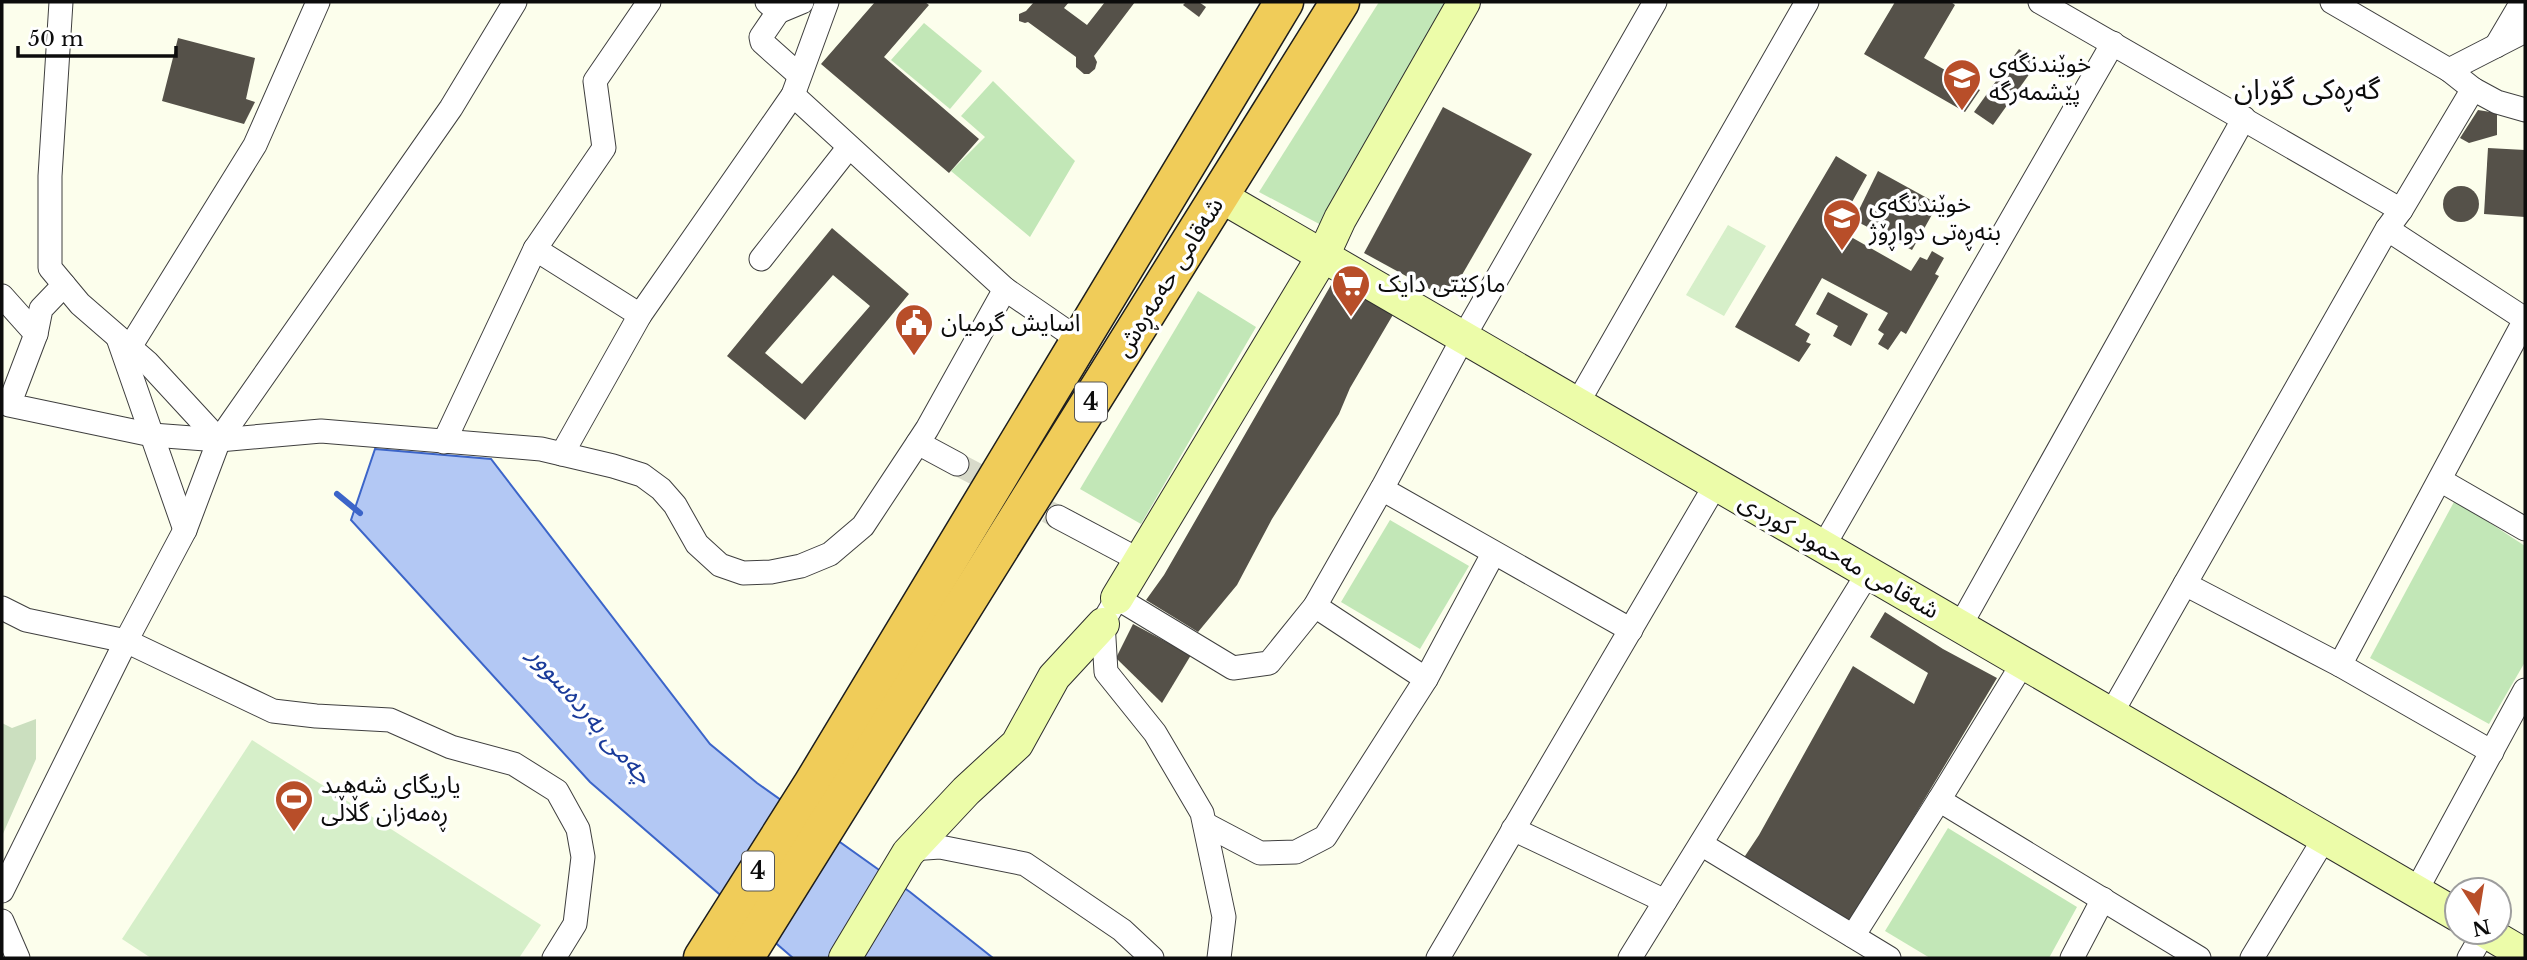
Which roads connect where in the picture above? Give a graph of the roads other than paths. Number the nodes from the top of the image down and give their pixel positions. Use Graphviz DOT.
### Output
graph roads {
  1 [pos="61,2"];
  2 [pos="318,2"];
  3 [pos="515,2"];
  4 [pos="649,2"];
  5 [pos="802,2"];
  6 [pos="827,2"];
  7 [pos="1284,2"];
  8 [pos="1340,2"];
  9 [pos="1464,2"];
  10 [pos="1656,2"];
  11 [pos="1807,2"];
  12 [pos="2040,2"];
  13 [pos="2332,2"];
  14 [pos="2522,2"];
  15 [pos="773,7"];
  16 [pos="2525,31"];
  17 [pos="2113,43"];
  18 [pos="2496,46"];
  19 [pos="2449,70"];
  20 [pos="796,85"];
  21 [pos="2473,89"];
  22 [pos="2525,110"];
  23 [pos="2244,118"];
  24 [pos="849,146"];
  25 [pos="1220,196"];
  26 [pos="2401,210"];
  27 [pos="2387,229"];
  28 [pos="535,249"];
  29 [pos="1323,256"];
  30 [pos="761,259"];
  31 [pos="64,285"];
  32 [pos="1005,289"];
  33 [pos="2,296"];
  34 [pos="640,315"];
  35 [pos="2525,319"];
  36 [pos="36,334"];
  37 [pos="1463,338"];
  38 [pos="1079,340"];
  39 [pos="124,342"];
  40 [pos="1577,404"];
  41 [pos="4,407"];
  42 [pos="152,435"];
  43 [pos="219,440"];
  44 [pos="444,442"];
  45 [pos="918,443"];
  46 [pos="562,454"];
  47 [pos="957,464"];
  48 [pos="2440,480"];
  49 [pos="1716,485"];
  50 [pos="1382,489"];
  51 [pos="1058,517"];
  52 [pos="2525,529"];
  53 [pos="185,530"];
  54 [pos="1823,547"];
  55 [pos="1493,554"];
  56 [pos="1139,560"];
  57 [pos="1868,573"];
  58 [pos="2185,584"];
  59 [pos="947,598"];
  60 [pos="1315,606"];
  61 [pos="2,608"];
  62 [pos="1110,611"];
  63 [pos="1960,626"];
  64 [pos="1631,630"];
  65 [pos="126,641"];
  66 [pos="2023,663"];
  67 [pos="2340,666"];
  68 [pos="1426,679"];
  69 [pos="2525,691"];
  70 [pos="2111,715"];
  71 [pos="2492,752"];
  72 [pos="828,793"];
  73 [pos="1939,800"];
  74 [pos="1205,824"];
  75 [pos="1513,829"];
  76 [pos="2324,839"];
  77 [pos="1701,844"];
  78 [pos="911,849"];
  79 [pos="2,891"];
  80 [pos="2416,891"];
  81 [pos="2103,900"];
  82 [pos="1665,901"];
  83 [pos="2443,907"];
  84 [pos="2,920"];
  85 [pos="1853,936"];
  86 [pos="2509,946"];
  87 [pos="2525,955"];
  88 [pos="18,958"];
  89 [pos="554,958"];
  90 [pos="703,958"];
  91 [pos="744,958"];
  92 [pos="845,958"];
  93 [pos="1152,958"];
  94 [pos="1219,958"];
  95 [pos="1438,958"];
  96 [pos="1630,958"];
  97 [pos="1889,958"];
  98 [pos="2072,958"];
  99 [pos="2199,958"];
  100 [pos="2252,958"];
  1 -- 31 [label="street"];
  2 -- 39 [label="street"];
  3 -- 43 [label="street"];
  4 -- 28 [label="street"];
  5 -- 15 [label="street"];
  6 -- 20 [label="street"];
  7 -- 38 [label="highway, شەقامی حەمەڕەش / 4"];
  8 -- 25 [label="highway, شەقامی حەمەڕەش / 4"];
  9 -- 29 [label="street"];
  10 -- 37 [label="street"];
  11 -- 40 [label="street"];
  12 -- 17 [label="street"];
  13 -- 19 [label="street"];
  14 -- 18 [label="street"];
  15 -- 20 [label="street"];
  16 -- 18 [label="street"];
  17 -- 23 [label="street"];
  17 -- 54 [label="street"];
  18 -- 19 [label="street"];
  19 -- 21 [label="street"];
  20 -- 24 [label="street"];
  20 -- 34 [label="street"];
  21 -- 22 [label="street"];
  21 -- 26 [label="street"];
  23 -- 26 [label="street"];
  23 -- 63 [label="street"];
  24 -- 30 [label="street"];
  24 -- 32 [label="street"];
  25 -- 29 [label="street, شەقامی مەحمود کوردی"];
  25 -- 59 [label="highway, شەقامی حەمەڕەش / 4"];
  26 -- 27 [label="street"];
  27 -- 35 [label="street"];
  27 -- 58 [label="street"];
  28 -- 34 [label="street"];
  28 -- 44 [label="street"];
  29 -- 37 [label="street, شەقامی مەحمود کوردی"];
  29 -- 56 [label="street"];
  31 -- 36 [label="street"];
  31 -- 39 [label="street"];
  32 -- 38 [label="street"];
  32 -- 45 [label="street"];
  33 -- 36 [label="street"];
  34 -- 46 [label="street"];
  35 -- 48 [label="street"];
  36 -- 41 [label="street"];
  37 -- 40 [label="street, شەقامی مەحمود کوردی"];
  37 -- 50 [label="street"];
  38 -- 59 [label="highway, شەقامی حەمەڕەش / 4"];
  39 -- 42 [label="street"];
  39 -- 43 [label="street"];
  40 -- 49 [label="street, شەقامی مەحمود کوردی"];
  41 -- 42 [label="street"];
  42 -- 43 [label="street"];
  42 -- 53 [label="street"];
  43 -- 44 [label="street"];
  43 -- 53 [label="street"];
  44 -- 46 [label="street"];
  45 -- 46 [label="street"];
  45 -- 47 [label="street"];
  48 -- 52 [label="street"];
  48 -- 67 [label="street"];
  49 -- 54 [label="street, شەقامی مەحمود کوردی"];
  49 -- 64 [label="street"];
  50 -- 55 [label="street"];
  50 -- 60 [label="street"];
  51 -- 56 [label="street"];
  53 -- 65 [label="street"];
  54 -- 57 [label="street, شەقامی مەحمود کوردی"];
  55 -- 64 [label="street"];
  55 -- 68 [label="street"];
  56 -- 62 [label="street"];
  57 -- 63 [label="street, شەقامی مەحمود کوردی"];
  57 -- 77 [label="street"];
  58 -- 67 [label="street"];
  58 -- 70 [label="street"];
  59 -- 72 [label="highway, شەقامی حەمەڕەش / 4"];
  60 -- 62 [label="street"];
  60 -- 68 [label="street"];
  61 -- 65 [label="street"];
  62 -- 74 [label="street"];
  62 -- 78 [label="street"];
  63 -- 66 [label="street, شەقامی مەحمود کوردی"];
  64 -- 75 [label="street"];
  65 -- 79 [label="street"];
  65 -- 89 [label="street"];
  66 -- 70 [label="street, شەقامی مەحمود کوردی"];
  66 -- 73 [label="street"];
  67 -- 71 [label="street"];
  68 -- 74 [label="street"];
  69 -- 71 [label="street"];
  70 -- 76 [label="street, شەقامی مەحمود کوردی"];
  71 -- 80 [label="street"];
  72 -- 90 [label="highway, 4"];
  72 -- 91 [label="highway, 4"];
  73 -- 81 [label="street"];
  73 -- 85 [label="street"];
  74 -- 94 [label="street"];
  75 -- 82 [label="street"];
  75 -- 95 [label="street"];
  76 -- 80 [label="street, شەقامی مەحمود کوردی"];
  76 -- 100 [label="street"];
  77 -- 82 [label="street"];
  77 -- 85 [label="street"];
  78 -- 92 [label="street"];
  78 -- 93 [label="street"];
  80 -- 83 [label="street, شەقامی مەحمود کوردی"];
  81 -- 98 [label="street"];
  81 -- 99 [label="street"];
  82 -- 96 [label="street"];
  84 -- 88 [label="street"];
  85 -- 97 [label="street"];
  86 -- 87 [label="street"];
}
